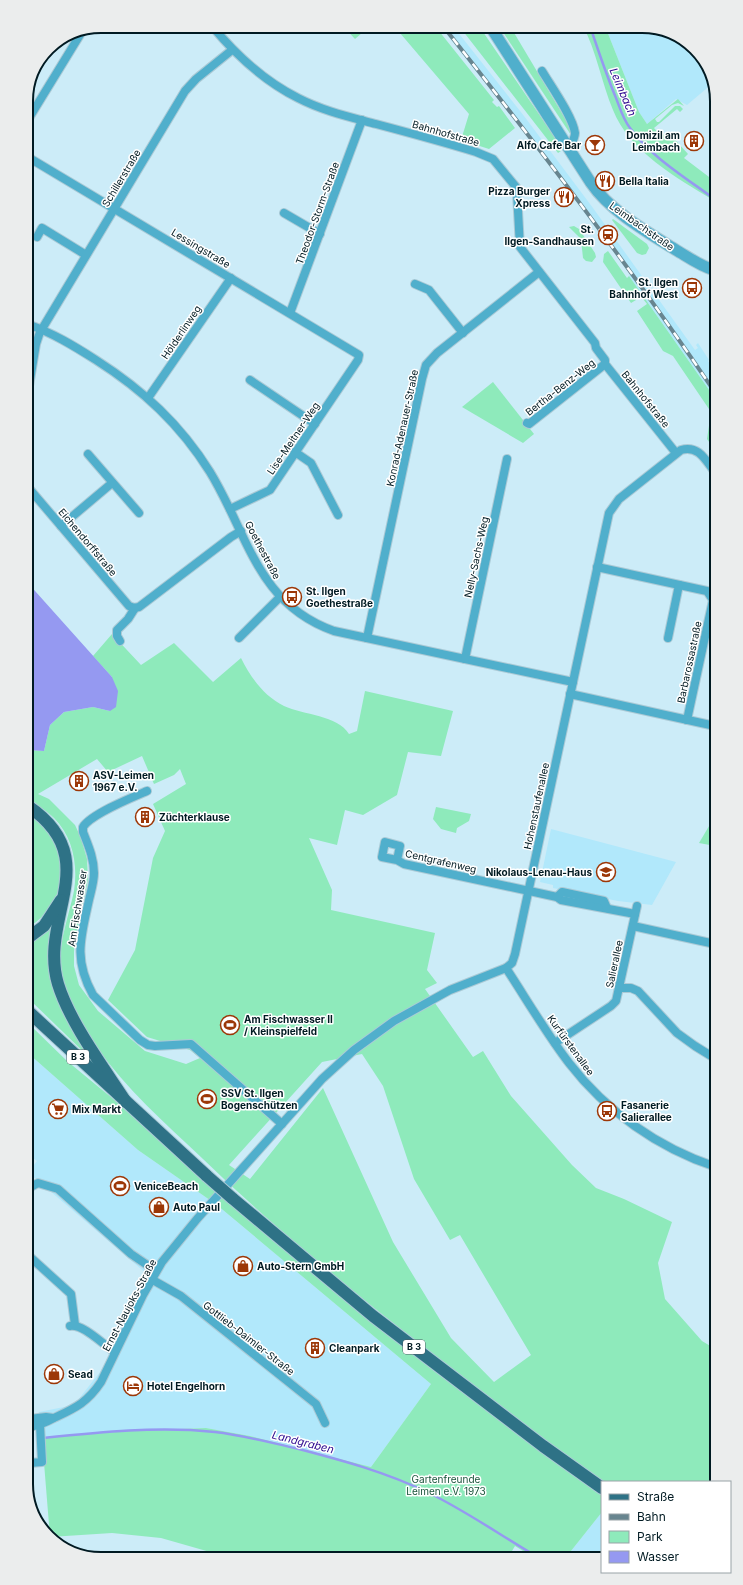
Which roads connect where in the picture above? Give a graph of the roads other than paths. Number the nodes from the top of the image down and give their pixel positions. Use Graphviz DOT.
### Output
graph roads {
  1 [pos="218,33"];
  2 [pos="495,33"];
  3 [pos="77,38"];
  4 [pos="232,50"];
  5 [pos="542,71"];
  6 [pos="33,111"];
  7 [pos="362,120"];
  8 [pos="569,148"];
  9 [pos="33,160"];
  10 [pos="114,208"];
  11 [pos="284,213"];
  12 [pos="320,234"];
  13 [pos="37,236"];
  14 [pos="86,255"];
  15 [pos="710,268"];
  16 [pos="539,272"];
  17 [pos="231,278"];
  18 [pos="415,284"];
  19 [pos="290,313"];
  20 [pos="33,326"];
  21 [pos="41,329"];
  22 [pos="462,333"];
  23 [pos="358,360"];
  24 [pos="33,362"];
  25 [pos="605,364"];
  26 [pos="250,380"];
  27 [pos="148,398"];
  28 [pos="527,423"];
  29 [pos="315,424"];
  30 [pos="295,452"];
  31 [pos="676,453"];
  32 [pos="88,454"];
  33 [pos="507,459"];
  34 [pos="710,466"];
  35 [pos="112,483"];
  36 [pos="33,493"];
  37 [pos="230,509"];
  38 [pos="139,513"];
  39 [pos="338,515"];
  40 [pos="61,526"];
  41 [pos="241,531"];
  42 [pos="597,568"];
  43 [pos="679,585"];
  44 [pos="710,596"];
  45 [pos="280,597"];
  46 [pos="135,608"];
  47 [pos="710,634"];
  48 [pos="239,638"];
  49 [pos="367,638"];
  50 [pos="668,638"];
  51 [pos="120,641"];
  52 [pos="465,659"];
  53 [pos="572,682"];
  54 [pos="570,694"];
  55 [pos="687,720"];
  56 [pos="710,725"];
  57 [pos="148,791"];
  58 [pos="33,809"];
  59 [pos="397,860"];
  60 [pos="528,891"];
  61 [pos="64,896"];
  62 [pos="636,910"];
  63 [pos="633,926"];
  64 [pos="33,934"];
  65 [pos="710,943"];
  66 [pos="506,968"];
  67 [pos="619,988"];
  68 [pos="33,1016"];
  69 [pos="554,1043"];
  70 [pos="710,1055"];
  71 [pos="126,1102"];
  72 [pos="282,1124"];
  73 [pos="710,1165"];
  74 [pos="33,1185"];
  75 [pos="33,1260"];
  76 [pos="156,1271"];
  77 [pos="151,1279"];
  78 [pos="115,1352"];
  79 [pos="53,1418"];
  80 [pos="33,1419"];
  81 [pos="326,1422"];
  82 [pos="40,1425"];
  83 [pos="33,1426"];
  84 [pos="33,1463"];
  85 [pos="601,1487"];
  1 -- 4 [label="street, Bahnhofstraße"];
  2 -- 8 [label="street, Leimbachstraße"];
  3 -- 6 [label="street"];
  4 -- 7 [label="street, Bahnhofstraße"];
  4 -- 10 [label="street, Schillerstraße"];
  5 -- 8 [label="street"];
  7 -- 12 [label="street, Theodor-Storm-Straße"];
  7 -- 16 [label="street, Bahnhofstraße"];
  8 -- 15 [label="street, Leimbachstraße"];
  9 -- 10 [label="street, Lessingstraße"];
  10 -- 14 [label="street, Schillerstraße"];
  10 -- 17 [label="street, Lessingstraße"];
  11 -- 12 [label="street"];
  12 -- 19 [label="street, Theodor-Storm-Straße"];
  13 -- 14 [label="street"];
  14 -- 21 [label="street, Schillerstraße"];
  16 -- 22 [label="street, Konrad-Adenauer-Straße"];
  16 -- 25 [label="street, Bahnhofstraße"];
  17 -- 19 [label="street, Lessingstraße"];
  17 -- 27 [label="street, Hölderlinweg"];
  18 -- 22 [label="street"];
  19 -- 23 [label="street, Lessingstraße"];
  20 -- 21 [label="street, Goethestraße"];
  21 -- 24 [label="street"];
  21 -- 27 [label="street, Goethestraße"];
  22 -- 49 [label="street, Konrad-Adenauer-Straße"];
  23 -- 29 [label="street, Lise-Meitner-Weg"];
  25 -- 28 [label="street, Bertha-Benz-Weg"];
  25 -- 31 [label="street, Bahnhofstraße"];
  26 -- 29 [label="street"];
  27 -- 37 [label="street, Goethestraße"];
  29 -- 30 [label="street, Lise-Meitner-Weg"];
  30 -- 37 [label="street, Lise-Meitner-Weg"];
  30 -- 39 [label="street"];
  31 -- 34 [label="street"];
  31 -- 42 [label="street, Hohenstaufenallee"];
  32 -- 35 [label="street"];
  33 -- 52 [label="street, Nelly-Sachs-Weg"];
  35 -- 38 [label="street"];
  35 -- 40 [label="street"];
  36 -- 40 [label="street, Eichendorffstraße"];
  37 -- 41 [label="street, Goethestraße"];
  40 -- 46 [label="street, Eichendorffstraße"];
  41 -- 45 [label="street, Goethestraße"];
  41 -- 46 [label="street"];
  42 -- 43 [label="street, Barbarossastraße"];
  42 -- 53 [label="street, Hohenstaufenallee"];
  43 -- 44 [label="street, Barbarossastraße"];
  43 -- 50 [label="street"];
  45 -- 48 [label="street"];
  45 -- 49 [label="street, Goethestraße"];
  46 -- 51 [label="street"];
  47 -- 55 [label="street, Barbarossastraße"];
  49 -- 52 [label="street, Goethestraße"];
  52 -- 53 [label="street, Goethestraße"];
  53 -- 54 [label="street, Hohenstaufenallee"];
  54 -- 55 [label="street"];
  54 -- 60 [label="street, Hohenstaufenallee"];
  55 -- 56 [label="street"];
  57 -- 72 [label="street, Am Fischwasser"];
  58 -- 61 [label="main road"];
  59 -- 60 [label="street, Centgrafenweg"];
  60 -- 62 [label="street, Centgrafenweg"];
  60 -- 66 [label="street, Hohenstaufenallee"];
  61 -- 64 [label="main road"];
  61 -- 71 [label="main road"];
  62 -- 63 [label="street, Salierallee"];
  63 -- 65 [label="street"];
  63 -- 67 [label="street, Salierallee"];
  66 -- 69 [label="street, Kurfürstenallee"];
  66 -- 72 [label="street"];
  67 -- 69 [label="street, Salierallee"];
  67 -- 70 [label="street"];
  68 -- 71 [label="main road, B 3"];
  69 -- 73 [label="street, Kurfürstenallee"];
  71 -- 85 [label="main road, B 3, bridge"];
  72 -- 76 [label="street, Ernst-Naujoks-Straße"];
  74 -- 76 [label="street"];
  75 -- 78 [label="street"];
  76 -- 77 [label="street, Ernst-Naujoks-Straße"];
  77 -- 78 [label="street, Ernst-Naujoks-Straße"];
  77 -- 81 [label="street, Gottlieb-Daimler-Straße"];
  78 -- 79 [label="street, Ernst-Naujoks-Straße"];
  79 -- 80 [label="street, Ernst-Naujoks-Straße"];
  79 -- 82 [label="street, Ernst-Naujoks-Straße"];
  82 -- 83 [label="street, Ernst-Naujoks-Straße"];
  82 -- 84 [label="street"];
}
